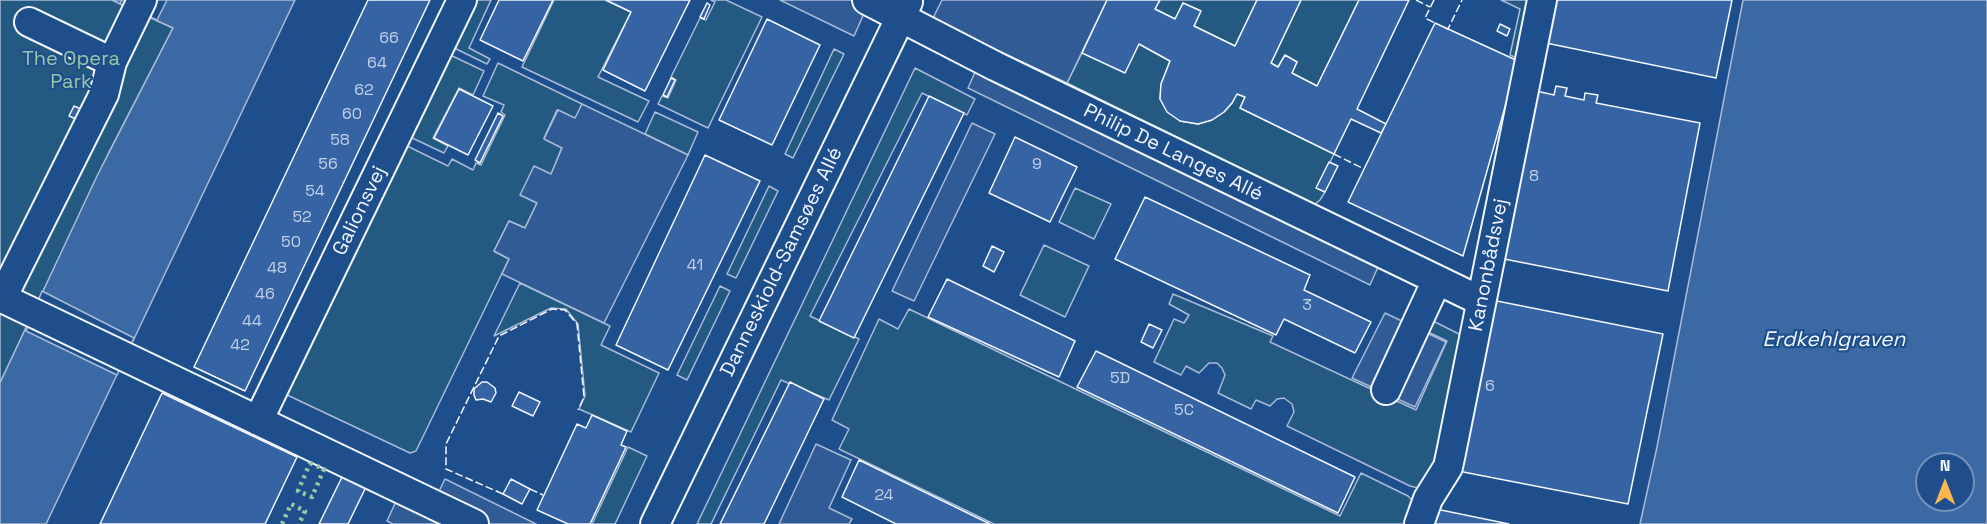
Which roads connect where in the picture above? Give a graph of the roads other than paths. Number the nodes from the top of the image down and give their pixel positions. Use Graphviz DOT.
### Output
graph roads {
  1 [pos="462,0"];
  2 [pos="867,0"];
  3 [pos="1542,0"];
  4 [pos="138,8"];
  5 [pos="905,9"];
  6 [pos="29,22"];
  7 [pos="112,62"];
  8 [pos="1437,280"];
  9 [pos="1481,301"];
  10 [pos="1386,390"];
  11 [pos="258,421"];
  12 [pos="474,524"];
  13 [pos="655,524"];
  14 [pos="1419,524"];
  1 -- 11 [label="street, Galionsvej"];
  2 -- 5 [label="street, Philip De Langes Allé"];
  3 -- 9 [label="street, Kanonbådsvej"];
  4 -- 7 [label="street"];
  5 -- 8 [label="street, Philip De Langes Allé"];
  5 -- 13 [label="street, Danneskiold-Samsøes Allé"];
  6 -- 7 [label="street"];
  7 -- 11 [label="street"];
  8 -- 9 [label="street, Philip De Langes Allé"];
  8 -- 10 [label="street"];
  9 -- 14 [label="street, Kanonbådsvej"];
  11 -- 12 [label="street"];
}
